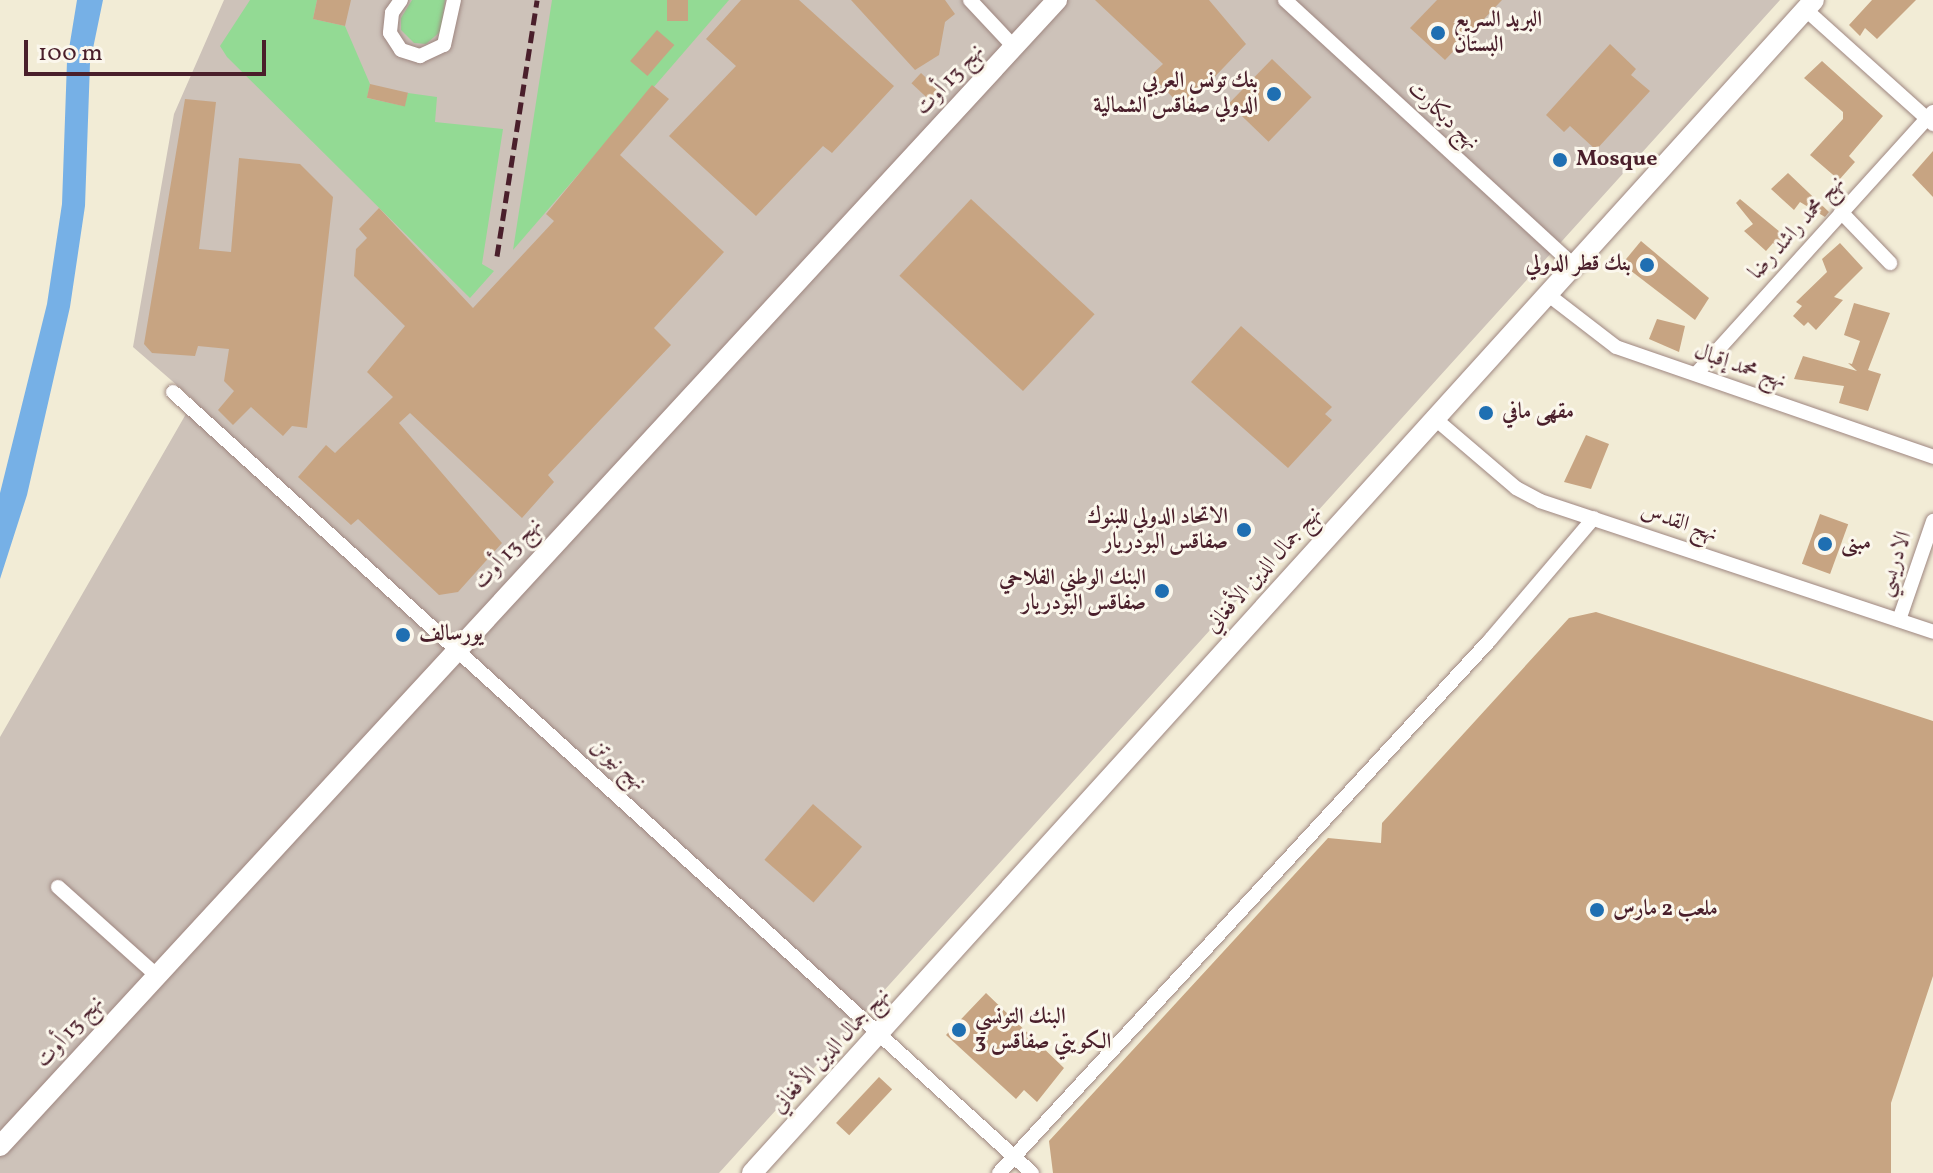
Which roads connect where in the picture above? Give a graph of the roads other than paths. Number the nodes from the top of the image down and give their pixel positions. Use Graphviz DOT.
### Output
graph roads {
  1 [pos="401,0"];
  2 [pos="454,0"];
  3 [pos="970,0"];
  4 [pos="1057,0"];
  5 [pos="1285,0"];
  6 [pos="1810,5"];
  7 [pos="1014,47"];
  8 [pos="1931,118"];
  9 [pos="1841,212"];
  10 [pos="1890,263"];
  11 [pos="1572,264"];
  12 [pos="1546,293"];
  13 [pos="1696,374"];
  14 [pos="173,392"];
  15 [pos="1433,417"];
  16 [pos="1933,457"];
  17 [pos="1594,518"];
  18 [pos="1933,521"];
  19 [pos="1899,620"];
  20 [pos="1933,632"];
  21 [pos="455,647"];
  22 [pos="58,887"];
  23 [pos="154,973"];
  24 [pos="881,1034"];
  25 [pos="0,1146"];
  26 [pos="1016,1155"];
  27 [pos="752,1173"];
  28 [pos="999,1173"];
  29 [pos="1032,1173"];
  1 -- 2 [label="street"];
  3 -- 7 [label="street"];
  4 -- 7 [label="main road, نهج 13 أوت"];
  5 -- 11 [label="street, نهج ديكارت"];
  6 -- 8 [label="street"];
  6 -- 11 [label="main road, نهج جمال الدين الأفغاني"];
  7 -- 21 [label="main road, نهج 13 أوت"];
  8 -- 9 [label="street, نهج محمد راشد رضا"];
  9 -- 10 [label="street"];
  9 -- 13 [label="street, نهج محمد راشد رضا"];
  11 -- 12 [label="main road, نهج جمال الدين الأفغاني"];
  12 -- 13 [label="street, نهج محمد إقبال"];
  12 -- 15 [label="main road, نهج جمال الدين الأفغاني"];
  13 -- 16 [label="street, نهج محمد إقبال"];
  14 -- 21 [label="street, نهج نيوتن"];
  15 -- 17 [label="street, نهج القدس"];
  15 -- 24 [label="main road, نهج جمال الدين الأفغاني"];
  17 -- 19 [label="street, نهج القدس"];
  17 -- 26 [label="street"];
  18 -- 19 [label="street, الادريسي"];
  19 -- 20 [label="street, نهج القدس"];
  21 -- 23 [label="main road, نهج 13 أوت"];
  21 -- 24 [label="street, نهج نيوتن"];
  22 -- 23 [label="street"];
  23 -- 25 [label="main road, نهج 13 أوت"];
  24 -- 26 [label="street, نهج نيوتن"];
  24 -- 27 [label="main road, نهج جمال الدين الأفغاني"];
  26 -- 28 [label="street"];
  26 -- 29 [label="street, نهج نيوتن"];
}
